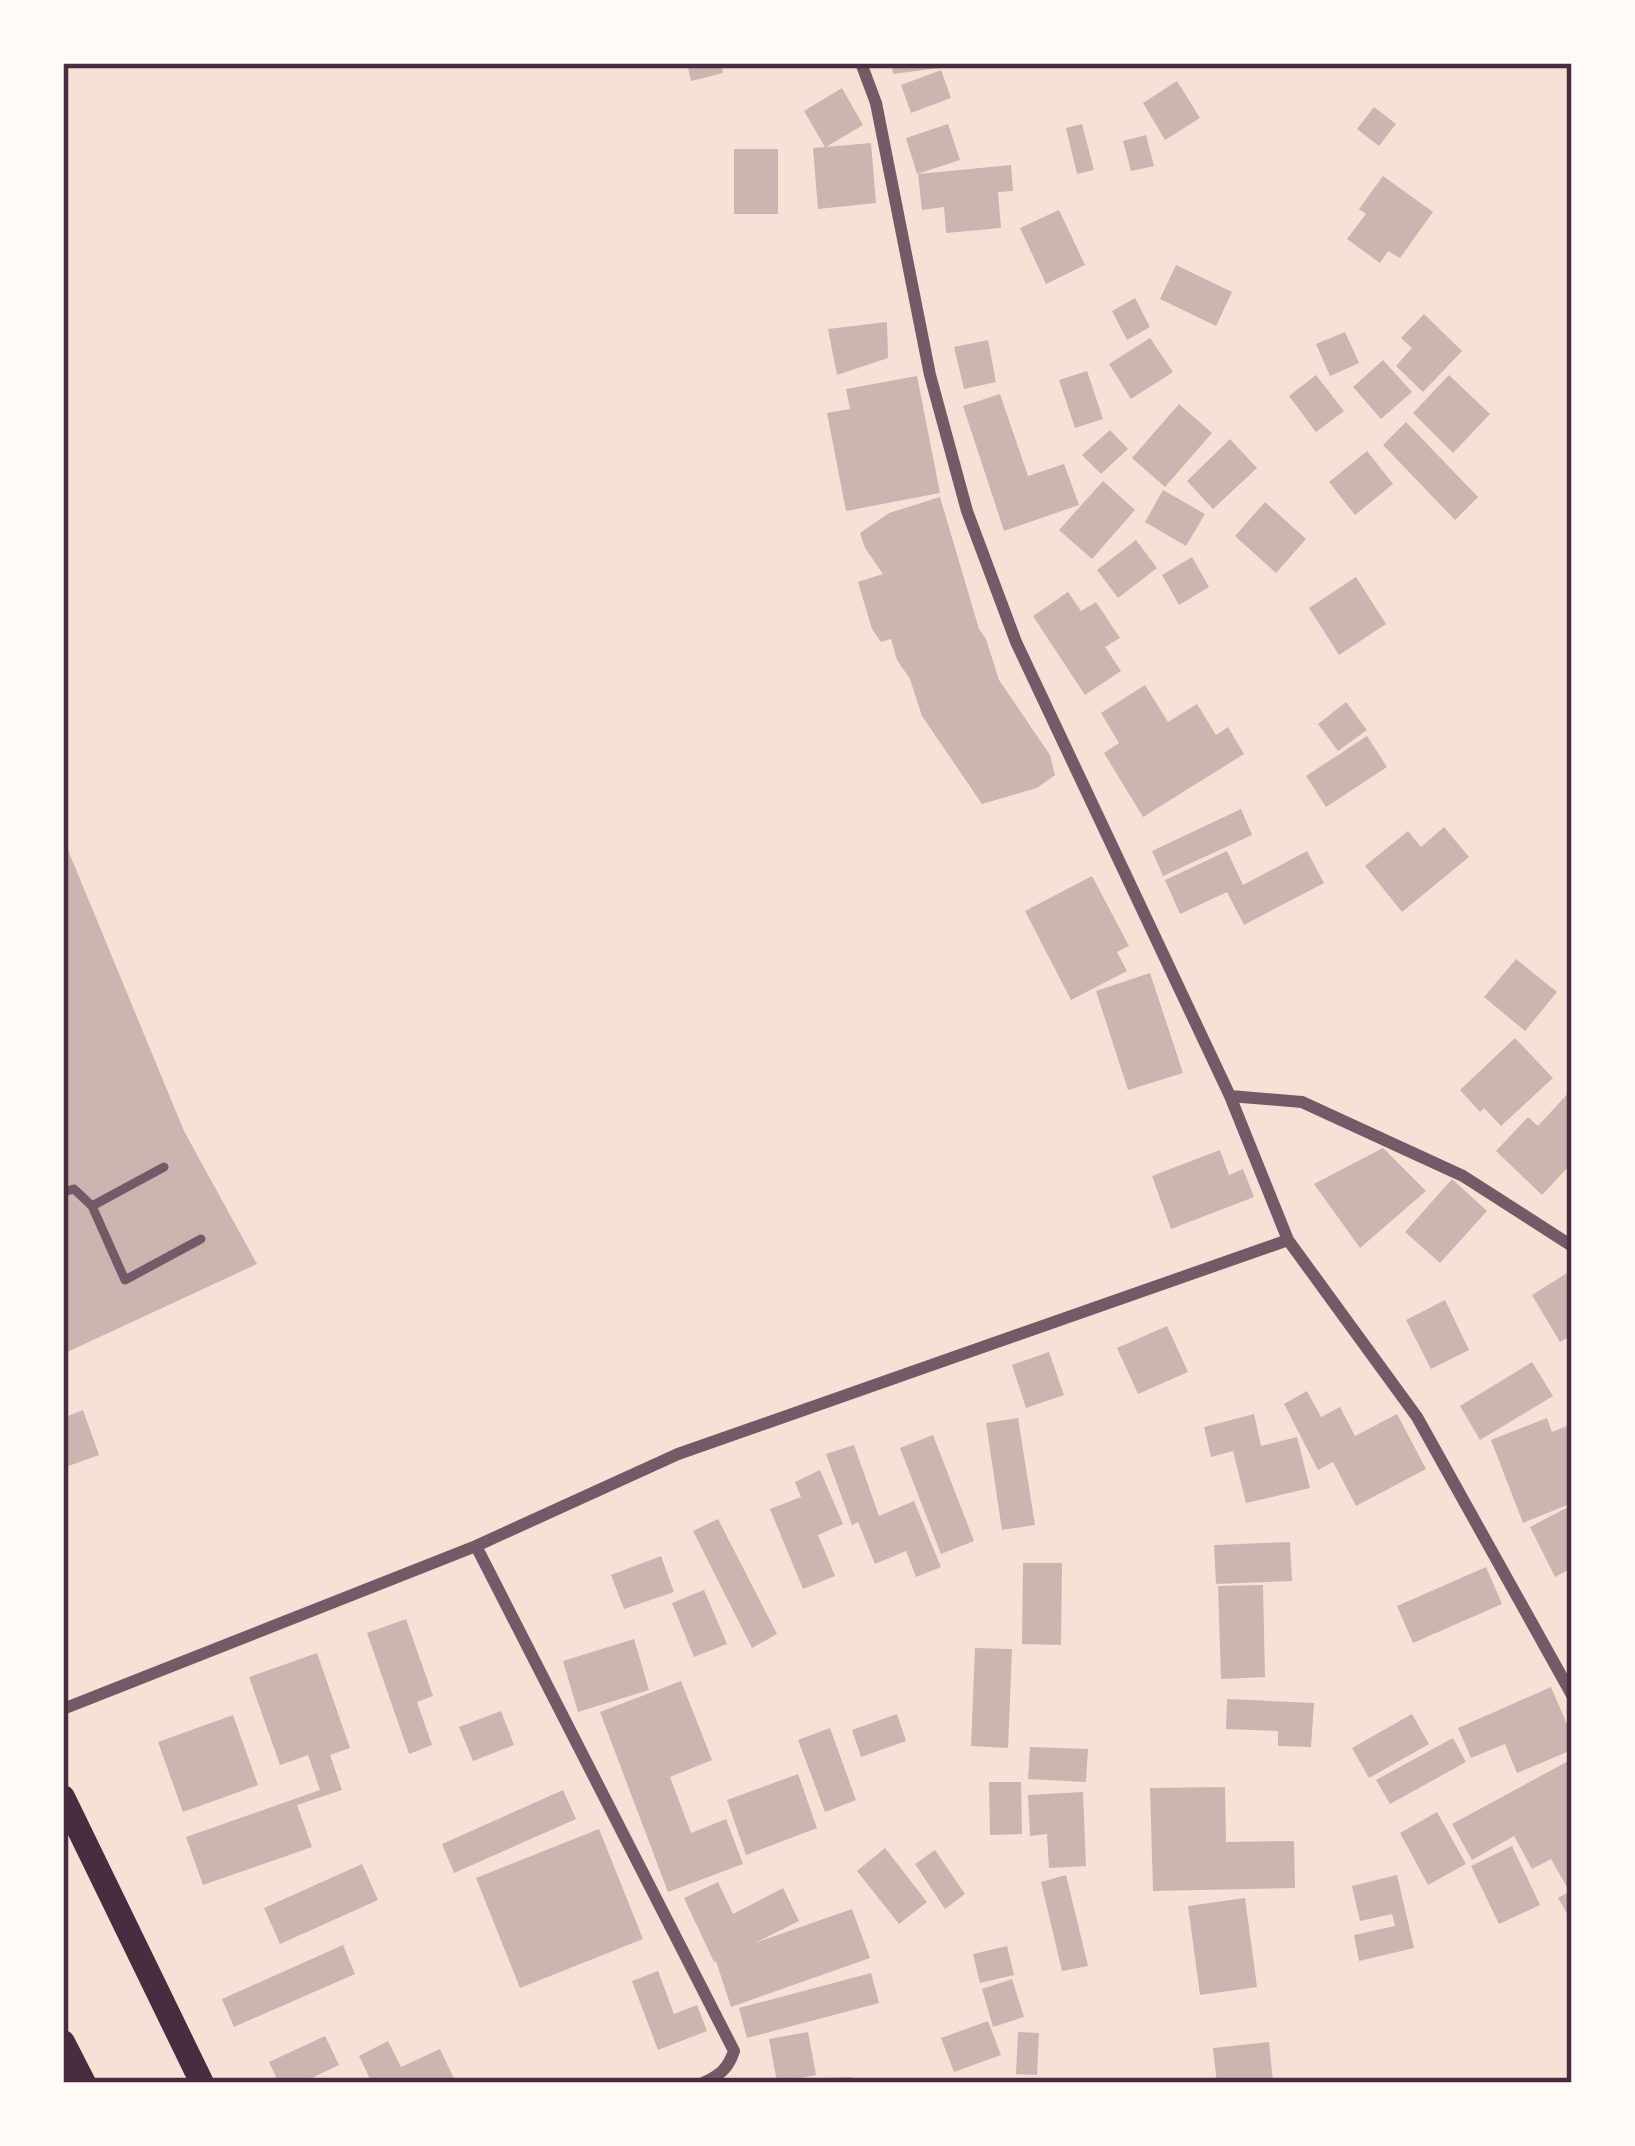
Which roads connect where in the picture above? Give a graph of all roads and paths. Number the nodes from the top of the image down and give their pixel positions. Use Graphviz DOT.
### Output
graph roads {
  1 [pos="861,63"];
  2 [pos="1230,1096"];
  3 [pos="164,1167"];
  4 [pos="63,1192"];
  5 [pos="92,1205"];
  6 [pos="201,1239"];
  7 [pos="1288,1240"];
  8 [pos="1572,1246"];
  9 [pos="476,1546"];
  10 [pos="1572,1695"];
  11 [pos="63,1708"];
  12 [pos="63,1797"];
  13 [pos="63,2042"];
  14 [pos="84,2083"];
  15 [pos="202,2083"];
  16 [pos="703,2083"];
  1 -- 2 [label="street"];
  2 -- 7 [label="street"];
  2 -- 8 [label="street"];
  3 -- 5 [label="lane"];
  4 -- 5 [label="lane"];
  5 -- 6 [label="lane"];
  7 -- 9 [label="street"];
  7 -- 10 [label="street"];
  9 -- 11 [label="street"];
  9 -- 16 [label="street"];
  12 -- 15 [label="main road"];
  13 -- 14 [label="main road"];
}
